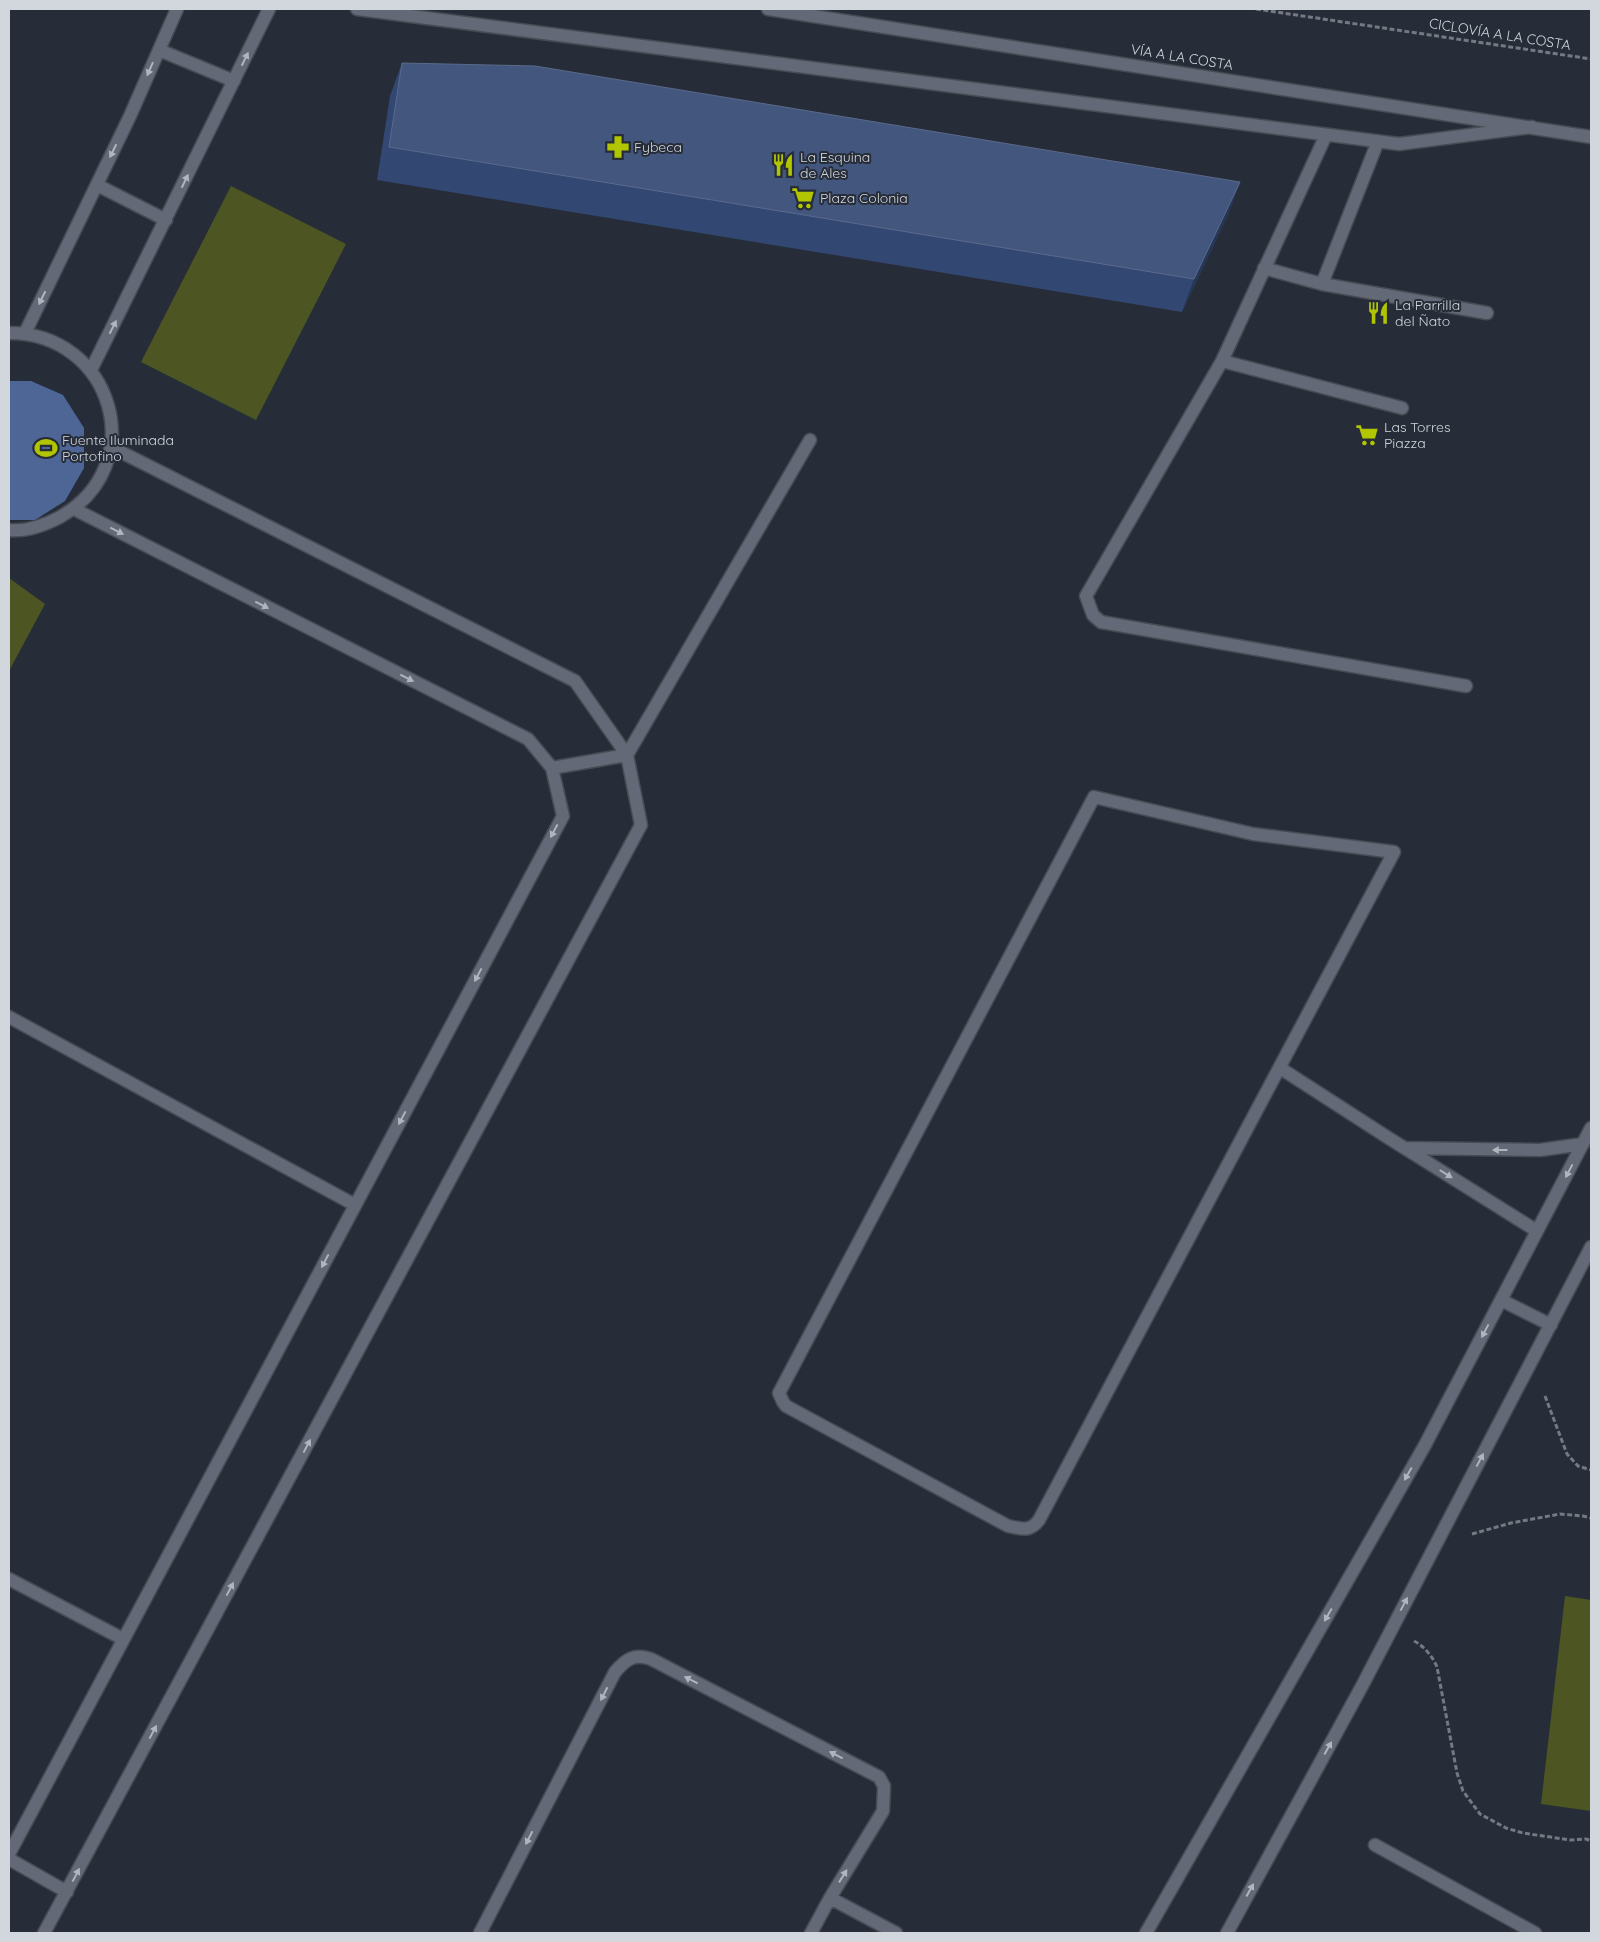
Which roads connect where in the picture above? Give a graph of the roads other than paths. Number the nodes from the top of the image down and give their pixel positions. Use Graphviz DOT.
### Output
graph roads {
  1 [pos="177,9"];
  2 [pos="269,9"];
  3 [pos="358,9"];
  4 [pos="768,9"];
  5 [pos="159,50"];
  6 [pos="234,81"];
  7 [pos="1532,127"];
  8 [pos="1326,135"];
  9 [pos="1591,137"];
  10 [pos="1378,142"];
  11 [pos="97,185"];
  12 [pos="166,220"];
  13 [pos="1264,268"];
  14 [pos="1322,284"];
  15 [pos="1487,313"];
  16 [pos="9,333"];
  17 [pos="25,333"];
  18 [pos="1222,360"];
  19 [pos="91,370"];
  20 [pos="1402,408"];
  21 [pos="810,440"];
  22 [pos="111,447"];
  23 [pos="74,509"];
  24 [pos="9,530"];
  25 [pos="1466,686"];
  26 [pos="626,755"];
  27 [pos="552,768"];
  28 [pos="9,1017"];
  29 [pos="1280,1068"];
  30 [pos="1591,1128"];
  31 [pos="1583,1144"];
  32 [pos="1405,1148"];
  33 [pos="355,1205"];
  34 [pos="1538,1230"];
  35 [pos="1591,1247"];
  36 [pos="1501,1300"];
  37 [pos="1550,1325"];
  38 [pos="9,1579"];
  39 [pos="123,1639"];
  40 [pos="1375,1845"];
  41 [pos="9,1854"];
  42 [pos="9,1859"];
  43 [pos="67,1892"];
  44 [pos="830,1898"];
  45 [pos="44,1933"];
  46 [pos="480,1933"];
  47 [pos="811,1933"];
  48 [pos="896,1933"];
  49 [pos="1146,1933"];
  50 [pos="1227,1933"];
  51 [pos="1535,1933"];
  1 -- 5 [label="street"];
  6 -- 2 [label="street, one-way"];
  3 -- 8 [label="street"];
  4 -- 7 [label="street, VÍA A LA COSTA"];
  5 -- 6 [label="street"];
  5 -- 11 [label="street, one-way"];
  12 -- 6 [label="street, one-way"];
  7 -- 9 [label="street, VÍA A LA COSTA"];
  7 -- 10 [label="street"];
  8 -- 10 [label="street"];
  8 -- 13 [label="street"];
  10 -- 14 [label="street"];
  11 -- 12 [label="street"];
  11 -- 17 [label="street, one-way"];
  19 -- 12 [label="street, one-way"];
  13 -- 14 [label="street"];
  13 -- 18 [label="street"];
  14 -- 15 [label="street"];
  16 -- 17 [label="street"];
  17 -- 19 [label="street"];
  18 -- 20 [label="street"];
  18 -- 25 [label="street"];
  19 -- 22 [label="street"];
  21 -- 26 [label="street"];
  22 -- 23 [label="street"];
  22 -- 26 [label="street"];
  23 -- 24 [label="street"];
  23 -- 27 [label="street, one-way"];
  26 -- 27 [label="street"];
  43 -- 26 [label="street, one-way"];
  27 -- 33 [label="street, one-way"];
  28 -- 33 [label="street"];
  29 -- 29 [label="street"];
  29 -- 32 [label="street"];
  30 -- 31 [label="street"];
  31 -- 32 [label="street, one-way"];
  31 -- 34 [label="street, one-way"];
  32 -- 34 [label="street, one-way"];
  33 -- 39 [label="street, one-way"];
  34 -- 36 [label="street"];
  35 -- 37 [label="street"];
  36 -- 37 [label="street"];
  36 -- 49 [label="street, one-way"];
  50 -- 37 [label="street, one-way"];
  38 -- 39 [label="street"];
  39 -- 41 [label="street"];
  40 -- 51 [label="street"];
  42 -- 43 [label="street"];
  43 -- 45 [label="street"];
  44 -- 46 [label="street, one-way"];
  44 -- 47 [label="street"];
  44 -- 48 [label="street"];
}
